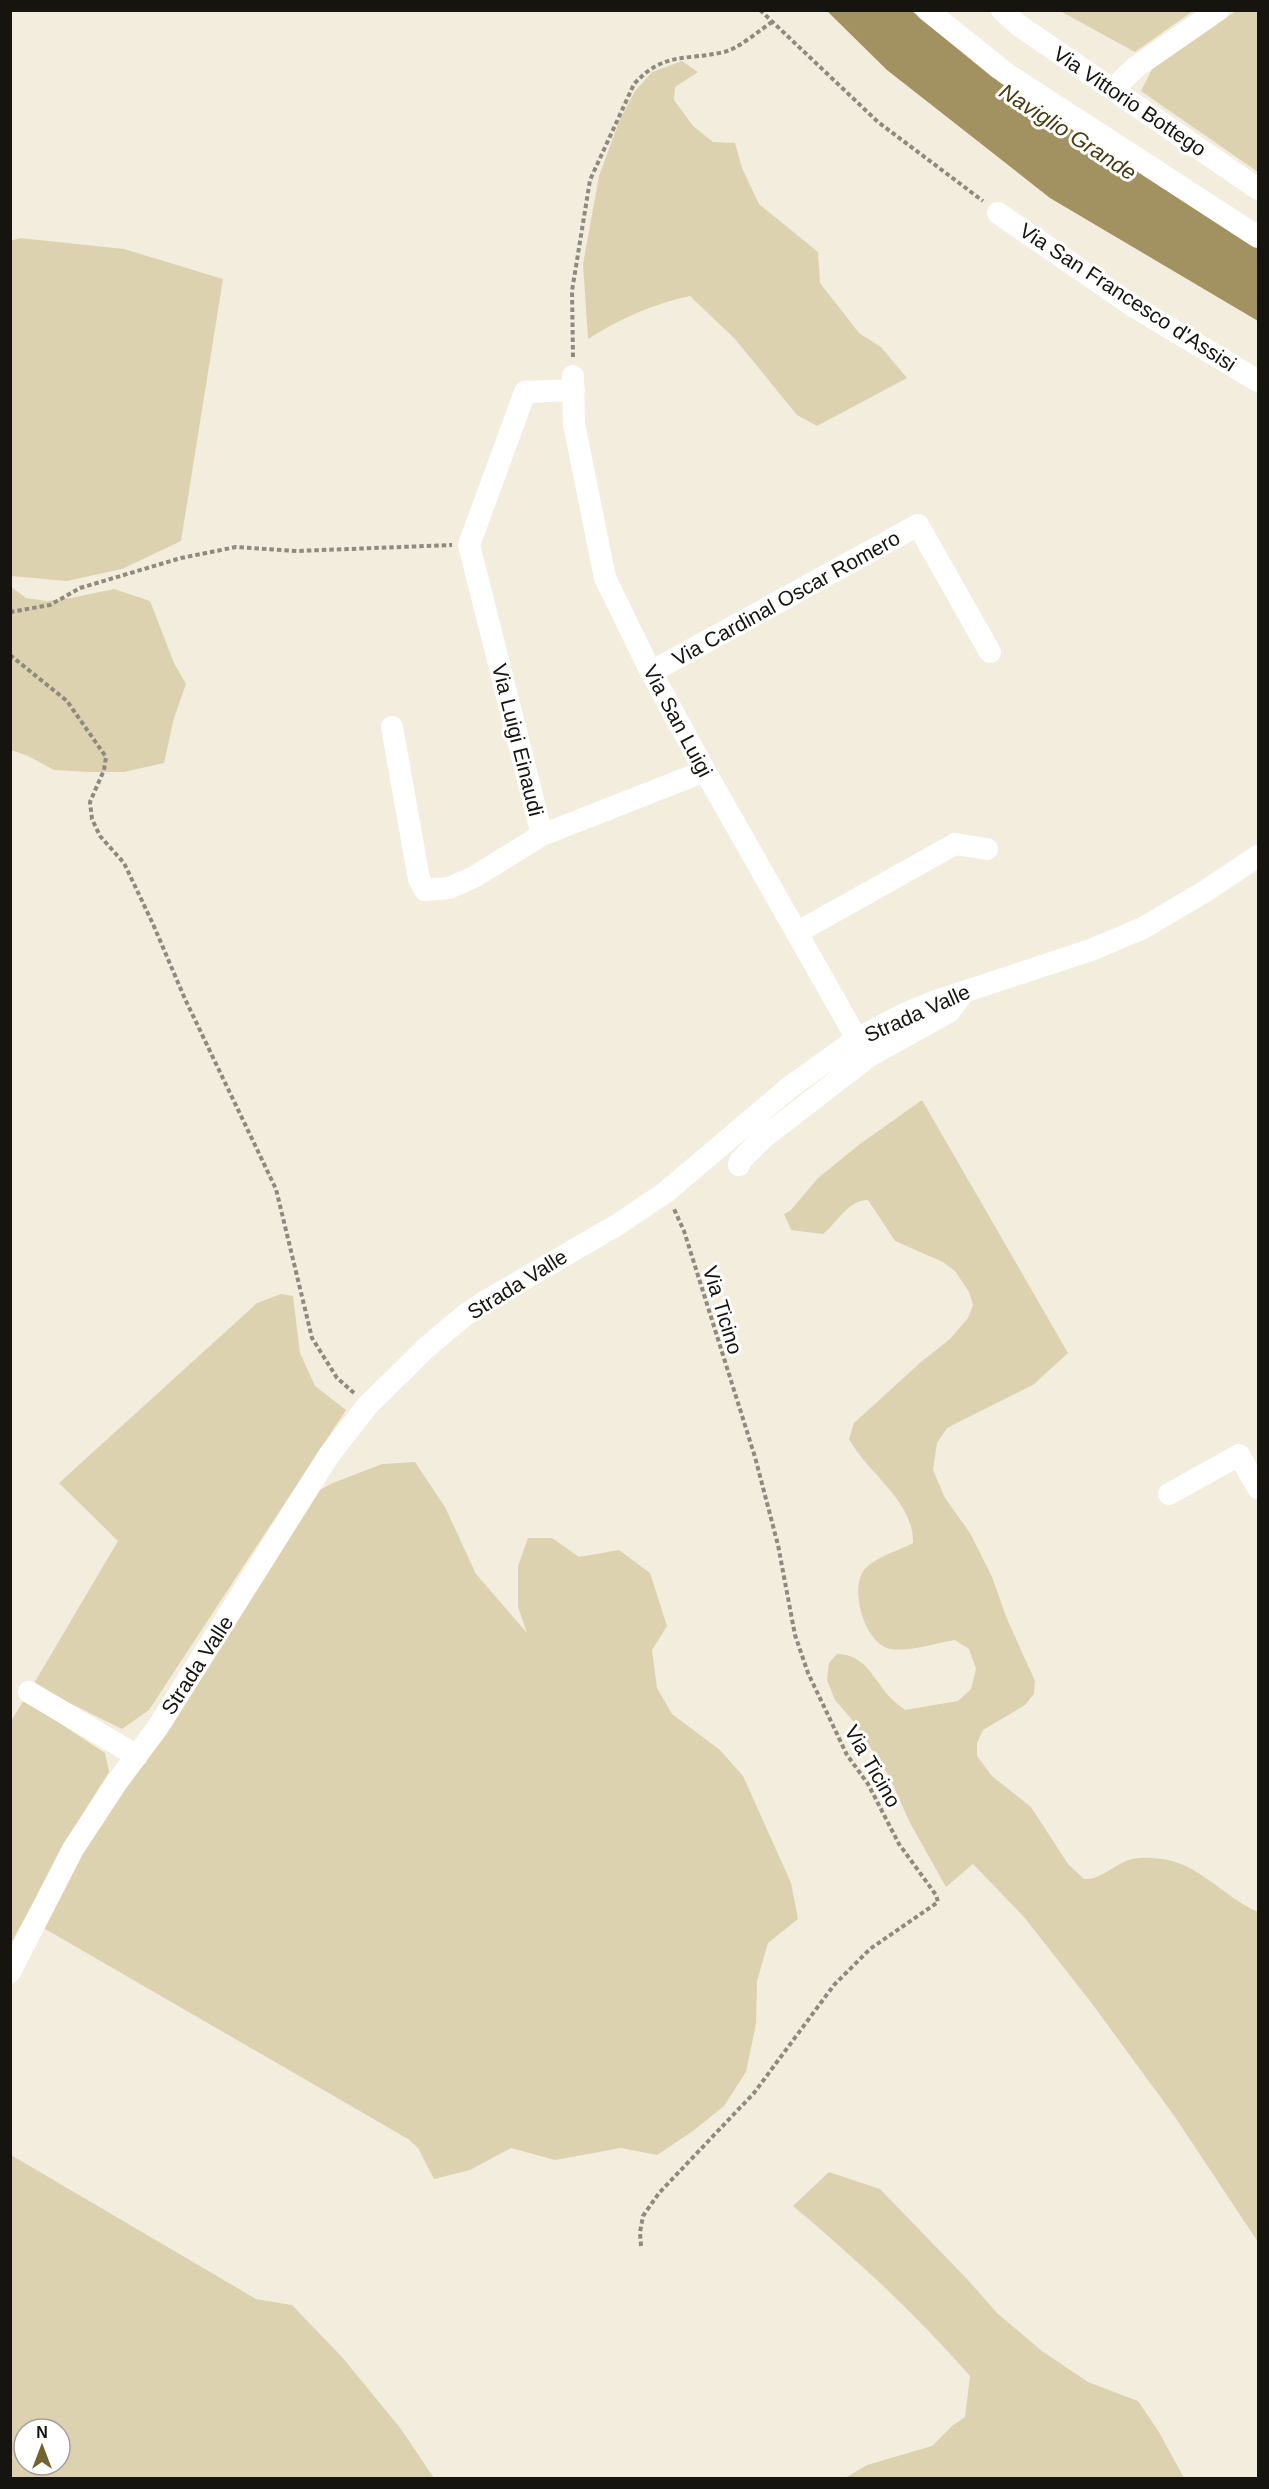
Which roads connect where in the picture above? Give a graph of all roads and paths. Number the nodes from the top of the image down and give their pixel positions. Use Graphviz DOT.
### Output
graph roads {
  1 [pos="760,10"];
  2 [pos="927,10"];
  3 [pos="1002,10"];
  4 [pos="1218,10"];
  5 [pos="772,22"];
  6 [pos="1113,89"];
  7 [pos="1258,189"];
  8 [pos="998,213"];
  9 [pos="1258,237"];
  10 [pos="1258,381"];
  11 [pos="574,383"];
  12 [pos="469,544"];
  13 [pos="10,612"];
  14 [pos="990,652"];
  15 [pos="10,655"];
  16 [pos="651,672"];
  17 [pos="392,727"];
  18 [pos="705,771"];
  19 [pos="542,835"];
  20 [pos="987,849"];
  21 [pos="1258,856"];
  22 [pos="798,932"];
  23 [pos="965,991"];
  24 [pos="857,1040"];
  25 [pos="739,1165"];
  26 [pos="666,1192"];
  27 [pos="368,1405"];
  28 [pos="1258,1488"];
  29 [pos="1169,1494"];
  30 [pos="29,1692"];
  31 [pos="137,1756"];
  32 [pos="10,1972"];
  33 [pos="640,2246"];
  1 -- 5 [label="path"];
  2 -- 9 [label="street"];
  3 -- 6 [label="street, Via Vittorio Bottego"];
  4 -- 6 [label="street"];
  5 -- 8 [label="path"];
  5 -- 11 [label="path"];
  6 -- 7 [label="street, Via Vittorio Bottego"];
  8 -- 10 [label="street, Via San Francesco d'Assisi"];
  11 -- 12 [label="street"];
  11 -- 16 [label="street, Via San Luigi"];
  12 -- 13 [label="path"];
  12 -- 19 [label="street, Via Luigi Einaudi"];
  14 -- 16 [label="street, Via Cardinal Oscar Romero"];
  15 -- 27 [label="path"];
  16 -- 18 [label="street, Via San Luigi"];
  17 -- 19 [label="street"];
  18 -- 19 [label="street, Via Luigi Einaudi"];
  18 -- 22 [label="street, Via San Luigi"];
  20 -- 22 [label="street"];
  21 -- 23 [label="street, Strada Valle"];
  22 -- 24 [label="street, Via San Luigi"];
  23 -- 24 [label="street, Strada Valle"];
  23 -- 25 [label="street"];
  24 -- 26 [label="street, Strada Valle"];
  26 -- 27 [label="street, Strada Valle"];
  26 -- 33 [label="path, Via Ticino"];
  27 -- 31 [label="street, Strada Valle"];
  28 -- 29 [label="street"];
  30 -- 31 [label="street"];
  31 -- 32 [label="street, Strada Valle"];
}
